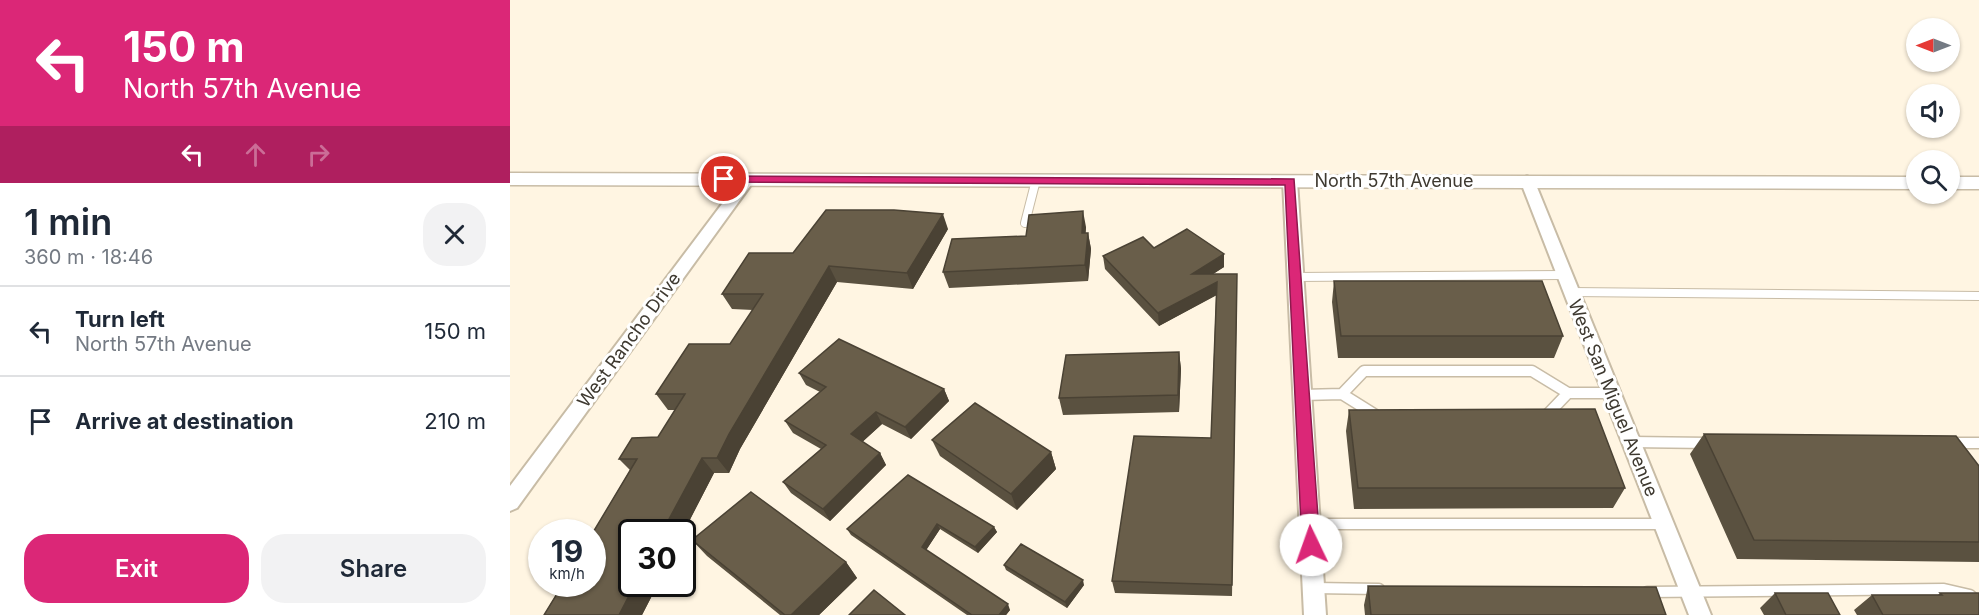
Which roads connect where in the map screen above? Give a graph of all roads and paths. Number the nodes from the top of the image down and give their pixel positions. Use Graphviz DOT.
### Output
graph roads {
  1 [pos="510,179"];
  2 [pos="748,179"];
  3 [pos="1036,180"];
  4 [pos="1527,180"];
  5 [pos="1290,181"];
  6 [pos="1906,183"];
  7 [pos="1960,183"];
  8 [pos="1979,183"];
  9 [pos="1026,223"];
  10 [pos="1296,277"];
  11 [pos="1568,284"];
  12 [pos="1979,296"];
  13 [pos="1568,393"];
  14 [pos="1611,393"];
  15 [pos="1342,394"];
  16 [pos="1302,395"];
  17 [pos="1382,414"];
  18 [pos="1534,417"];
  19 [pos="1631,442"];
  20 [pos="1724,442"];
  21 [pos="1938,442"];
  22 [pos="1977,444"];
  23 [pos="510,502"];
  24 [pos="1310,524"];
  25 [pos="1664,524"];
  26 [pos="1313,588"];
  27 [pos="1396,589"];
  28 [pos="1632,592"];
  29 [pos="1691,593"];
  30 [pos="1979,604"];
  31 [pos="1315,615"];
  32 [pos="1700,615"];
  1 -- 2 [label="street, North 57th Avenue"];
  2 -- 3 [label="street, North 57th Avenue"];
  2 -- 23 [label="street, West Rancho Drive"];
  3 -- 5 [label="street, North 57th Avenue"];
  3 -- 9 [label="lane"];
  4 -- 5 [label="street, North 57th Avenue"];
  4 -- 6 [label="street, North 57th Avenue"];
  4 -- 11 [label="street, West San Miguel Avenue"];
  5 -- 10 [label="street"];
  7 -- 8 [label="street"];
  10 -- 11 [label="lane"];
  10 -- 16 [label="street"];
  11 -- 12 [label="lane"];
  11 -- 14 [label="street, West San Miguel Avenue"];
  13 -- 14 [label="lane"];
  13 -- 15 [label="lane"];
  13 -- 18 [label="lane"];
  14 -- 19 [label="street, West San Miguel Avenue"];
  15 -- 16 [label="lane"];
  15 -- 17 [label="lane"];
  16 -- 24 [label="street"];
  19 -- 20 [label="lane"];
  19 -- 25 [label="street, West San Miguel Avenue"];
  21 -- 22 [label="lane"];
  24 -- 25 [label="lane"];
  24 -- 26 [label="street"];
  25 -- 29 [label="street, West San Miguel Avenue"];
  26 -- 27 [label="lane"];
  26 -- 31 [label="street"];
  28 -- 29 [label="lane"];
  29 -- 30 [label="lane"];
  29 -- 32 [label="street, West San Miguel Avenue"];
}
